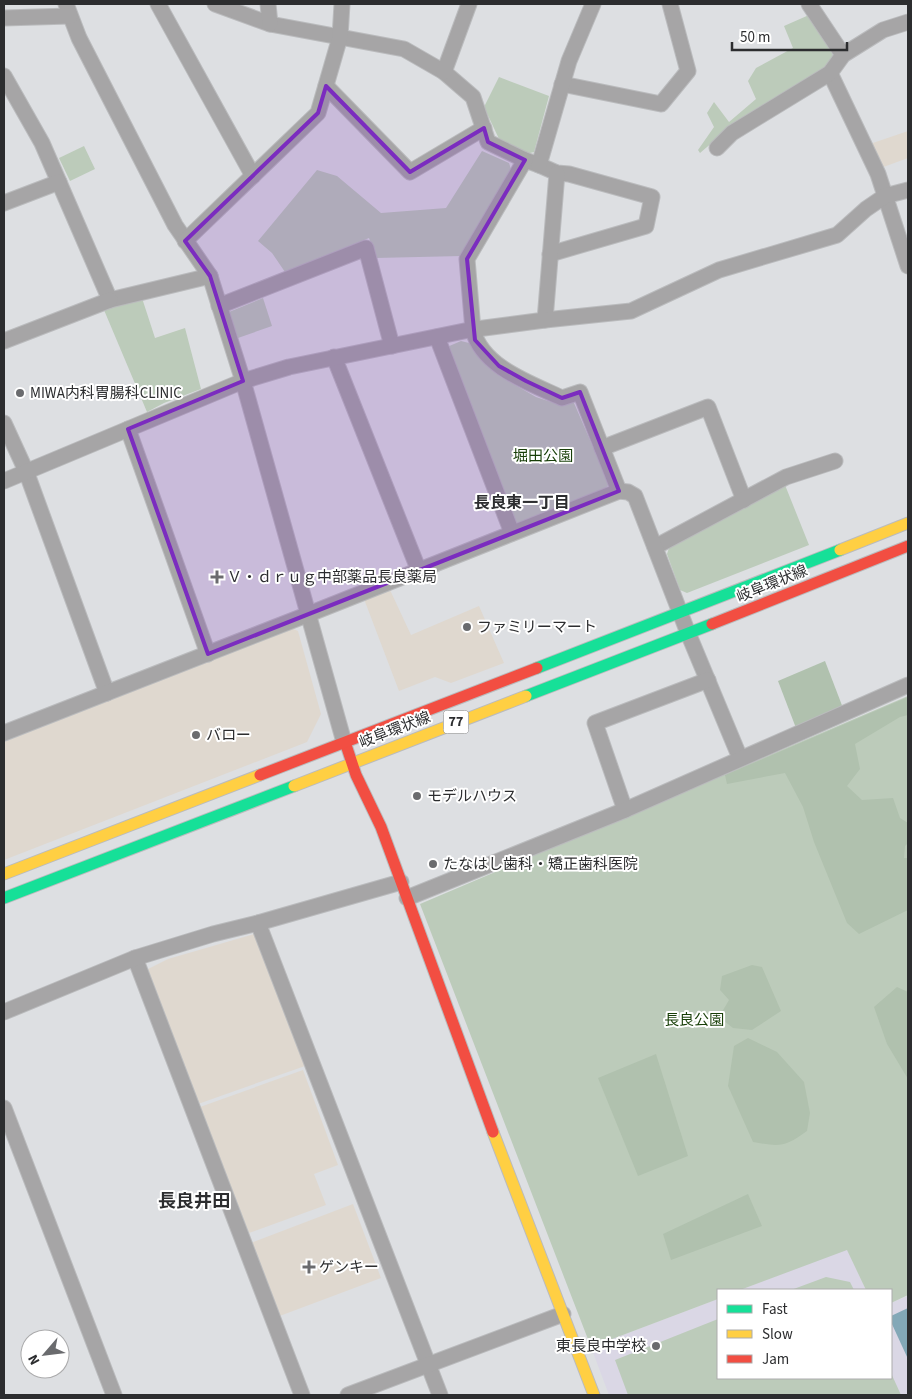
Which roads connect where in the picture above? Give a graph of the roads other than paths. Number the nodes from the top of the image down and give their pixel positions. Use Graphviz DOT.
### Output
graph roads {
  1 [pos="158,4"];
  2 [pos="215,4"];
  3 [pos="268,4"];
  4 [pos="342,4"];
  5 [pos="469,4"];
  6 [pos="593,4"];
  7 [pos="670,4"];
  8 [pos="809,4"];
  9 [pos="68,10"];
  10 [pos="4,18"];
  11 [pos="908,22"];
  12 [pos="270,24"];
  13 [pos="340,37"];
  14 [pos="843,56"];
  15 [pos="444,72"];
  16 [pos="830,73"];
  17 [pos="4,76"];
  18 [pos="562,84"];
  19 [pos="326,86"];
  20 [pos="484,128"];
  21 [pos="717,148"];
  22 [pos="532,162"];
  23 [pos="556,173"];
  24 [pos="253,176"];
  25 [pos="59,182"];
  26 [pos="908,190"];
  27 [pos="885,196"];
  28 [pos="4,203"];
  29 [pos="185,241"];
  30 [pos="550,254"];
  31 [pos="908,266"];
  32 [pos="210,276"];
  33 [pos="110,300"];
  34 [pos="219,306"];
  35 [pos="545,320"];
  36 [pos="473,330"];
  37 [pos="437,337"];
  38 [pos="4,341"];
  39 [pos="392,346"];
  40 [pos="334,357"];
  41 [pos="243,381"];
  42 [pos="4,423"];
  43 [pos="128,429"];
  44 [pos="602,448"];
  45 [pos="836,460"];
  46 [pos="26,471"];
  47 [pos="4,480"];
  48 [pos="619,491"];
  49 [pos="744,500"];
  50 [pos="908,523"];
  51 [pos="512,533"];
  52 [pos="908,546"];
  53 [pos="655,547"];
  54 [pos="419,571"];
  55 [pos="680,613"];
  56 [pos="309,614"];
  57 [pos="688,633"];
  58 [pos="208,654"];
  59 [pos="708,680"];
  60 [pos="908,685"];
  61 [pos="107,693"];
  62 [pos="4,734"];
  63 [pos="344,742"];
  64 [pos="740,758"];
  65 [pos="352,762"];
  66 [pos="625,810"];
  67 [pos="4,874"];
  68 [pos="401,882"];
  69 [pos="4,898"];
  70 [pos="406,898"];
  71 [pos="258,923"];
  72 [pos="135,958"];
  73 [pos="4,1012"];
  74 [pos="4,1108"];
  75 [pos="563,1314"];
  76 [pos="428,1365"];
  77 [pos="114,1395"];
  78 [pos="302,1395"];
  79 [pos="348,1395"];
  80 [pos="440,1395"];
  81 [pos="594,1395"];
  1 -- 24 [label="street"];
  2 -- 12 [label="street"];
  3 -- 12 [label="street"];
  4 -- 13 [label="street"];
  5 -- 15 [label="street"];
  6 -- 18 [label="street"];
  7 -- 18 [label="street"];
  8 -- 14 [label="street"];
  9 -- 10 [label="street"];
  9 -- 29 [label="street"];
  11 -- 14 [label="street"];
  12 -- 13 [label="street"];
  13 -- 15 [label="street"];
  13 -- 19 [label="street"];
  14 -- 16 [label="street"];
  15 -- 20 [label="street"];
  16 -- 21 [label="street"];
  16 -- 27 [label="street"];
  17 -- 25 [label="street"];
  18 -- 22 [label="street"];
  19 -- 20 [label="street"];
  19 -- 24 [label="street"];
  20 -- 22 [label="street"];
  22 -- 23 [label="street"];
  22 -- 36 [label="street"];
  23 -- 30 [label="street"];
  23 -- 30 [label="street"];
  24 -- 29 [label="street"];
  25 -- 28 [label="street"];
  25 -- 33 [label="street"];
  26 -- 27 [label="street"];
  27 -- 31 [label="street"];
  27 -- 35 [label="street"];
  29 -- 32 [label="street"];
  30 -- 35 [label="street"];
  32 -- 33 [label="street"];
  32 -- 34 [label="street"];
  33 -- 38 [label="street"];
  34 -- 39 [label="street"];
  34 -- 41 [label="street"];
  35 -- 36 [label="street"];
  36 -- 37 [label="street"];
  36 -- 44 [label="street"];
  37 -- 39 [label="street"];
  37 -- 51 [label="street"];
  39 -- 40 [label="street"];
  40 -- 41 [label="street"];
  40 -- 54 [label="street"];
  41 -- 43 [label="street"];
  41 -- 56 [label="street"];
  42 -- 46 [label="street"];
  43 -- 46 [label="street"];
  43 -- 58 [label="street"];
  44 -- 48 [label="street"];
  44 -- 49 [label="street"];
  45 -- 49 [label="street"];
  46 -- 47 [label="street"];
  46 -- 61 [label="street"];
  48 -- 51 [label="street"];
  48 -- 53 [label="street"];
  49 -- 53 [label="street"];
  50 -- 55 [label="main road, 岐阜環状線 / 77"];
  51 -- 54 [label="street"];
  52 -- 57 [label="main road, 岐阜環状線 / 77"];
  53 -- 55 [label="street"];
  54 -- 56 [label="street"];
  55 -- 57 [label="street"];
  55 -- 63 [label="main road, 岐阜環状線 / 77"];
  56 -- 58 [label="street"];
  56 -- 63 [label="street"];
  57 -- 59 [label="street"];
  57 -- 65 [label="main road, 岐阜環状線 / 77"];
  58 -- 61 [label="street"];
  59 -- 64 [label="street"];
  59 -- 66 [label="street"];
  60 -- 64 [label="street"];
  61 -- 62 [label="street"];
  63 -- 65 [label="main road"];
  63 -- 67 [label="main road, 岐阜環状線 / 77"];
  64 -- 66 [label="street"];
  65 -- 68 [label="main road"];
  65 -- 69 [label="main road, 岐阜環状線 / 77"];
  66 -- 70 [label="street"];
  68 -- 70 [label="main road"];
  68 -- 71 [label="street"];
  70 -- 75 [label="main road"];
  71 -- 72 [label="street"];
  71 -- 76 [label="street"];
  72 -- 73 [label="street"];
  72 -- 78 [label="street"];
  74 -- 77 [label="street"];
  75 -- 76 [label="street"];
  75 -- 81 [label="main road"];
  76 -- 79 [label="street"];
  76 -- 80 [label="street"];
}
